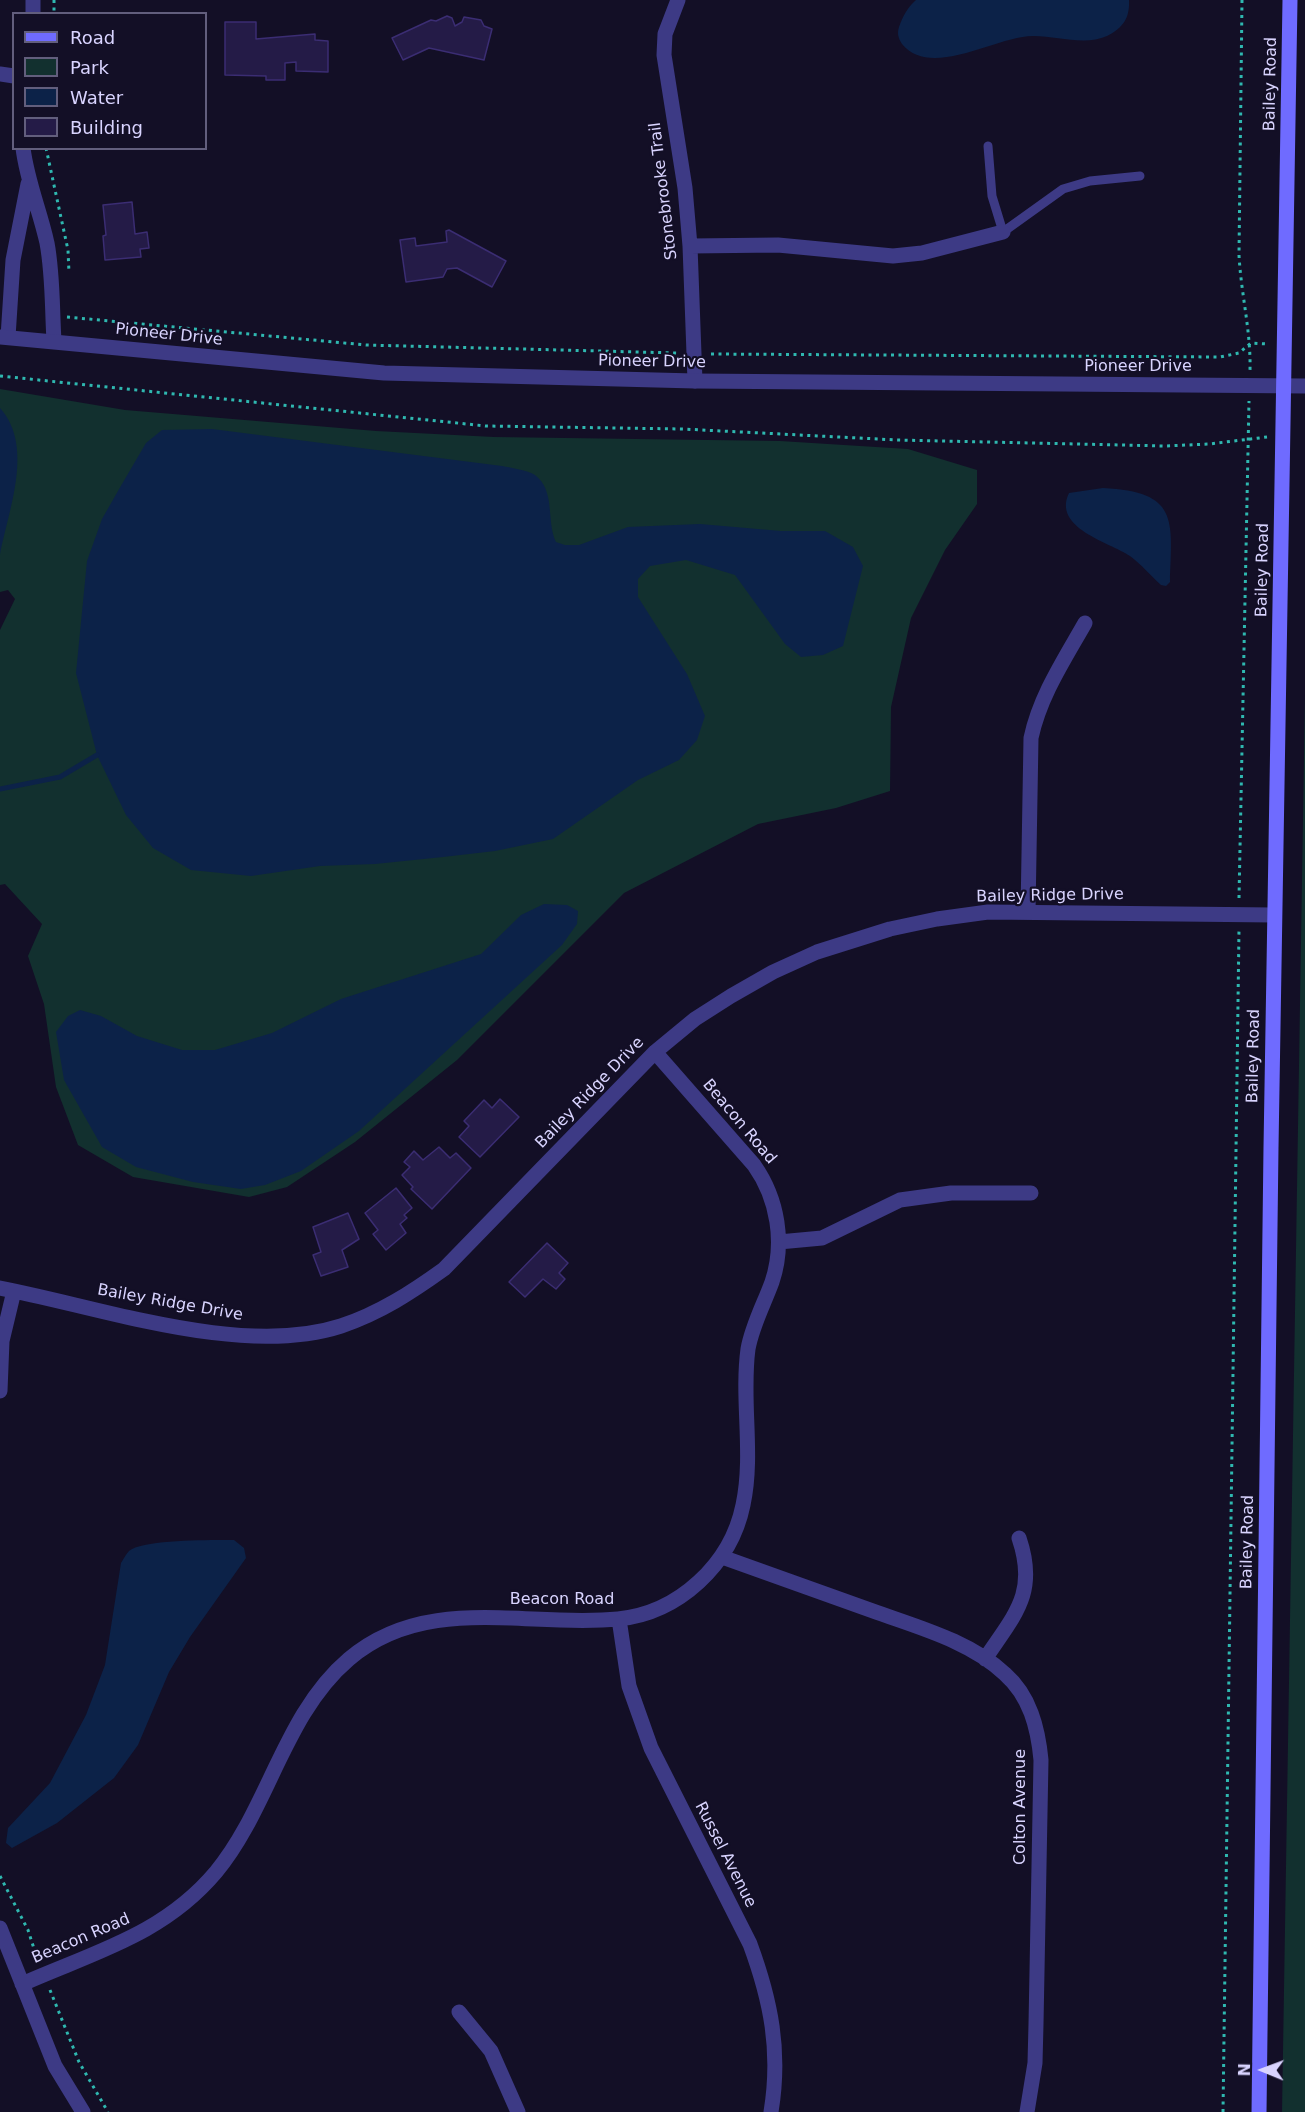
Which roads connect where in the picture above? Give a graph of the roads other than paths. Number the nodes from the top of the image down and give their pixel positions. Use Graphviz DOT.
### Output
graph roads {
  1 [pos="678,0"];
  2 [pos="1290,0"];
  3 [pos="988,146"];
  4 [pos="22,150"];
  5 [pos="1140,176"];
  6 [pos="28,184"];
  7 [pos="1003,232"];
  8 [pos="690,246"];
  9 [pos="4,337"];
  10 [pos="54,341"];
  11 [pos="695,381"];
  12 [pos="1285,386"];
  13 [pos="1305,386"];
  14 [pos="1085,623"];
  15 [pos="1028,912"];
  16 [pos="1274,915"];
  17 [pos="655,1052"];
  18 [pos="1031,1193"];
  19 [pos="779,1242"];
  20 [pos="7,1289"];
  21 [pos="0,1391"];
  22 [pos="1019,1538"];
  23 [pos="722,1557"];
  24 [pos="619,1619"];
  25 [pos="985,1659"];
  26 [pos="0,1928"];
  27 [pos="22,1984"];
  28 [pos="459,2012"];
  29 [pos="83,2112"];
  30 [pos="518,2112"];
  31 [pos="771,2112"];
  32 [pos="1027,2112"];
  33 [pos="1259,2112"];
  1 -- 8 [label="street, Stonebrooke Trail"];
  2 -- 12 [label="main road, Bailey Road"];
  3 -- 7 [label="lane"];
  4 -- 6 [label="street"];
  5 -- 7 [label="lane"];
  6 -- 9 [label="street"];
  6 -- 10 [label="street"];
  7 -- 8 [label="street"];
  8 -- 11 [label="street, Stonebrooke Trail"];
  9 -- 10 [label="street, Pioneer Drive"];
  10 -- 11 [label="street, Pioneer Drive"];
  11 -- 12 [label="street, Pioneer Drive"];
  12 -- 13 [label="street, Pioneer Drive"];
  12 -- 16 [label="main road, Bailey Road"];
  14 -- 15 [label="street"];
  15 -- 16 [label="street, Bailey Ridge Drive"];
  15 -- 17 [label="street, Bailey Ridge Drive"];
  16 -- 33 [label="main road, Bailey Road"];
  17 -- 19 [label="street, Beacon Road"];
  17 -- 20 [label="street, Bailey Ridge Drive"];
  18 -- 19 [label="street"];
  19 -- 23 [label="street, Beacon Road"];
  20 -- 21 [label="street"];
  22 -- 25 [label="street"];
  23 -- 24 [label="street, Beacon Road"];
  23 -- 25 [label="street, Colton Avenue"];
  24 -- 27 [label="street, Beacon Road"];
  24 -- 31 [label="street, Russel Avenue"];
  25 -- 32 [label="street, Colton Avenue"];
  26 -- 27 [label="street"];
  27 -- 29 [label="street"];
  28 -- 30 [label="street"];
}
